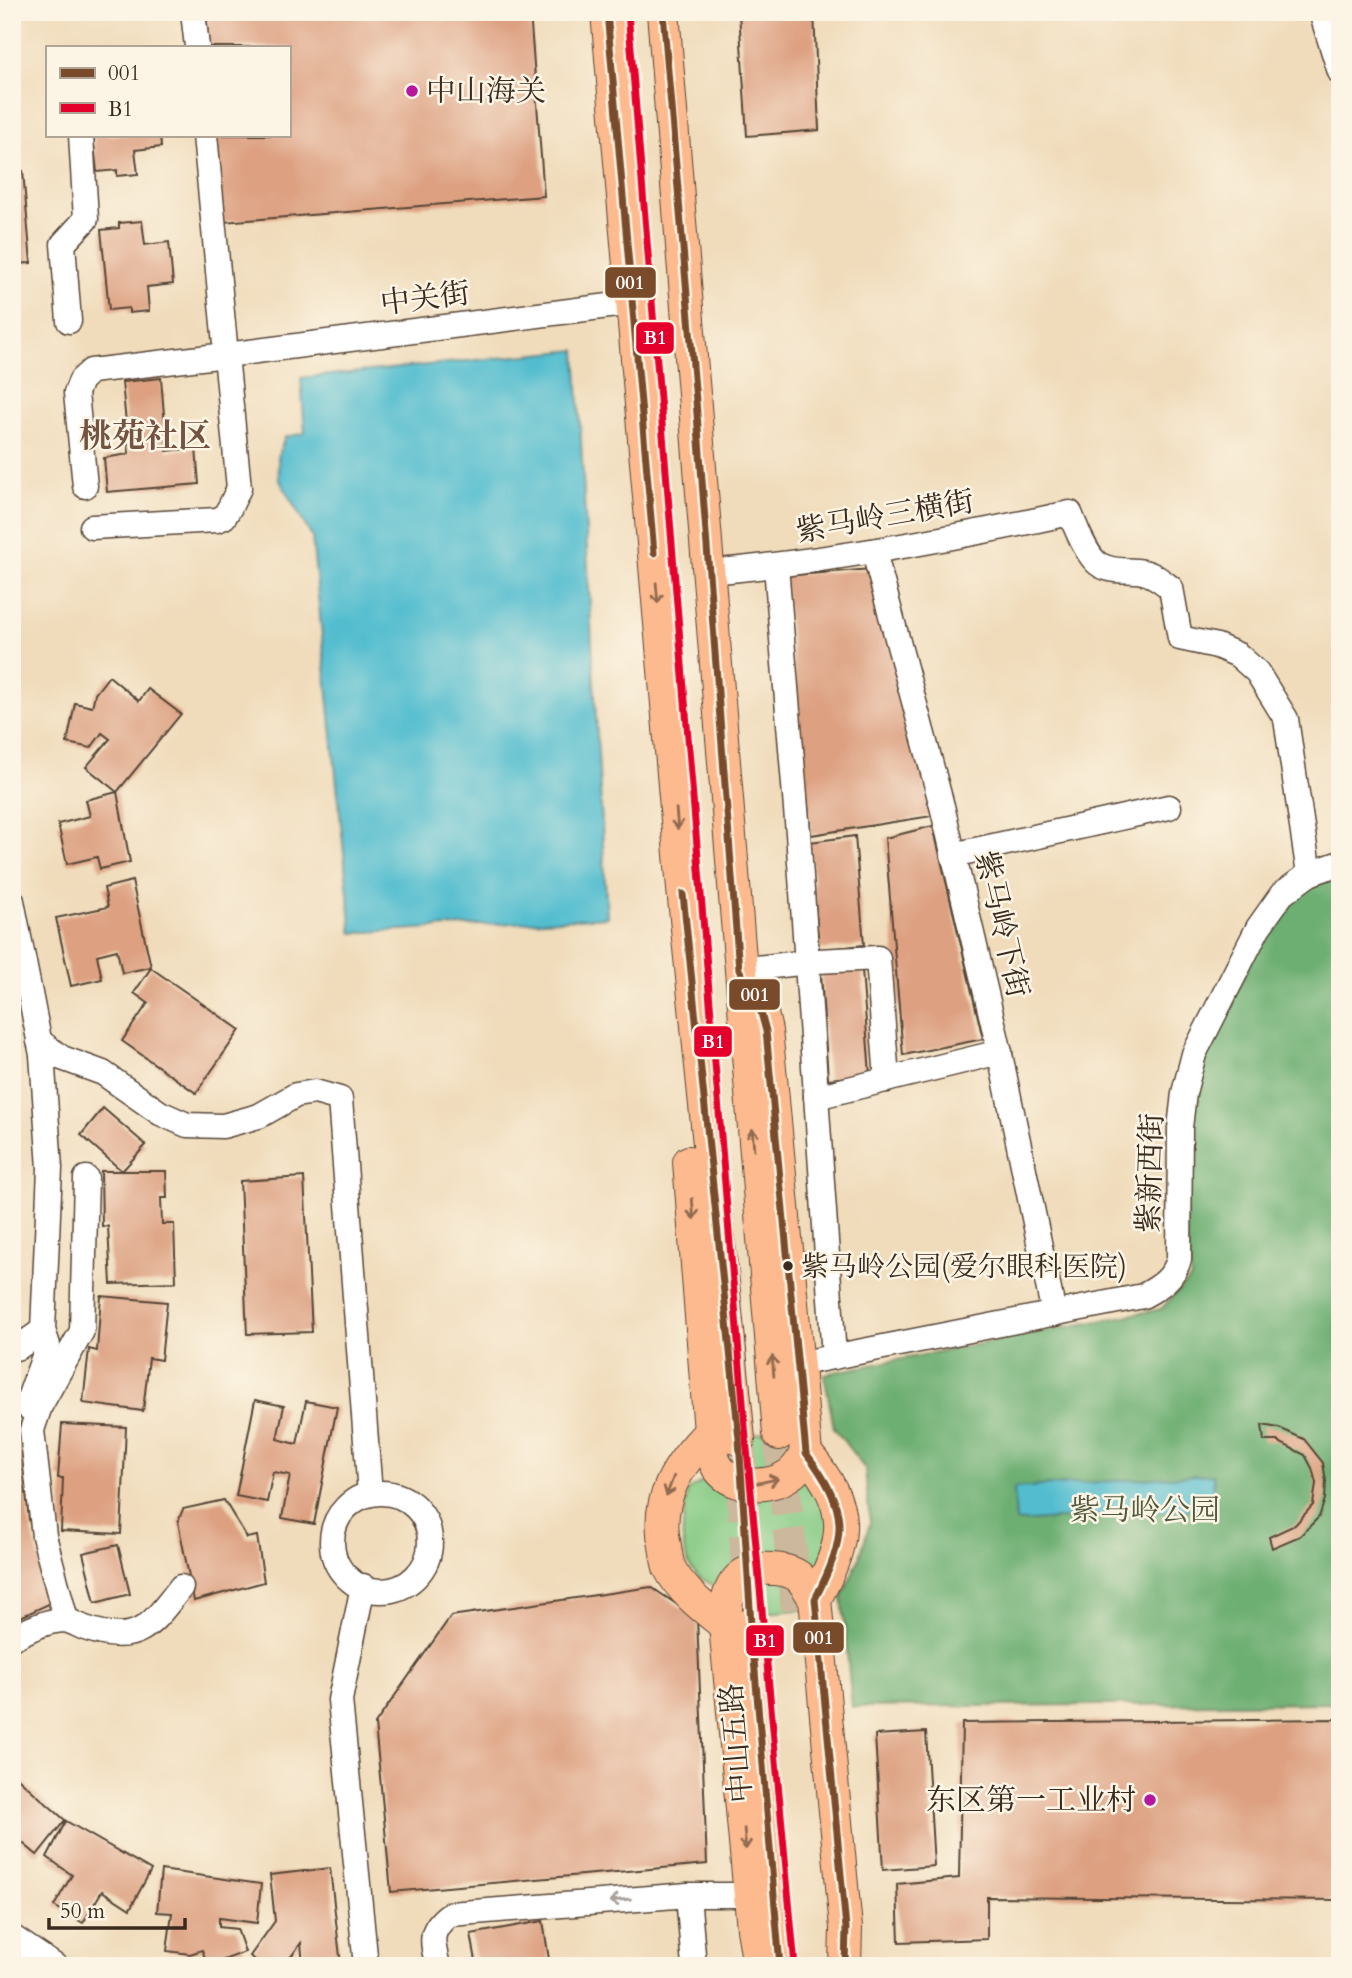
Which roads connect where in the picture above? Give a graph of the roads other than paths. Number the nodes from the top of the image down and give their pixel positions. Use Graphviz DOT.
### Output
graph roads {
  1 [pos="194,12"];
  2 [pos="607,12"];
  3 [pos="663,12"];
  4 [pos="1321,12"];
  5 [pos="197,46"];
  6 [pos="1340,72"];
  7 [pos="81,136"];
  8 [pos="205,136"];
  9 [pos="632,303"];
  10 [pos="69,321"];
  11 [pos="226,355"];
  12 [pos="85,486"];
  13 [pos="92,527"];
  14 [pos="874,552"];
  15 [pos="776,566"];
  16 [pos="709,572"];
  17 [pos="1169,807"];
  18 [pos="953,855"];
  19 [pos="1340,863"];
  20 [pos="1304,877"];
  21 [pos="12,901"];
  22 [pos="18,963"];
  23 [pos="739,970"];
  24 [pos="39,1041"];
  25 [pos="1000,1052"];
  26 [pos="887,1080"];
  27 [pos="816,1097"];
  28 [pos="818,1141"];
  29 [pos="778,1146"];
  30 [pos="86,1178"];
  31 [pos="1054,1314"];
  32 [pos="43,1330"];
  33 [pos="12,1349"];
  34 [pos="834,1357"];
  35 [pos="797,1364"];
  36 [pos="32,1430"];
  37 [pos="779,1434"];
  38 [pos="725,1436"];
  39 [pos="806,1453"];
  40 [pos="370,1494"];
  41 [pos="363,1586"];
  42 [pos="181,1587"];
  43 [pos="807,1609"];
  44 [pos="65,1620"];
  45 [pos="738,1625"];
  46 [pos="12,1638"];
  47 [pos="688,1895"];
  48 [pos="750,1895"];
  49 [pos="12,1937"];
  50 [pos="55,1966"];
  51 [pos="366,1966"];
  52 [pos="438,1966"];
  53 [pos="694,1966"];
  54 [pos="759,1966"];
  55 [pos="780,1966"];
  56 [pos="830,1966"];
  57 [pos="845,1966"];
  1 -- 5 [label="street"];
  2 -- 9 [label="main road"];
  3 -- 16 [label="main road"];
  4 -- 6 [label="street"];
  7 -- 10 [label="street"];
  8 -- 11 [label="street"];
  9 -- 11 [label="street, 中关街"];
  9 -- 38 [label="main road, one-way"];
  11 -- 12 [label="street, 中关街"];
  11 -- 13 [label="street"];
  14 -- 15 [label="street, 紫马岭三横街"];
  14 -- 18 [label="street, 紫马岭下街"];
  14 -- 20 [label="street, 紫马岭三横街"];
  15 -- 16 [label="street, 紫马岭三横街"];
  15 -- 27 [label="street"];
  16 -- 23 [label="main road"];
  17 -- 18 [label="street"];
  18 -- 25 [label="street, 紫马岭下街"];
  19 -- 20 [label="street"];
  20 -- 31 [label="street, 紫新西街"];
  21 -- 22 [label="street"];
  22 -- 24 [label="street"];
  23 -- 26 [label="street"];
  23 -- 29 [label="main road"];
  37 -- 23 [label="main road, one-way"];
  24 -- 32 [label="street"];
  24 -- 40 [label="street"];
  25 -- 26 [label="street"];
  25 -- 31 [label="street, 紫马岭下街"];
  26 -- 27 [label="street"];
  27 -- 28 [label="street"];
  28 -- 29 [label="street"];
  28 -- 34 [label="street"];
  29 -- 35 [label="main road"];
  30 -- 36 [label="street"];
  31 -- 34 [label="street, 紫新西街"];
  32 -- 33 [label="street"];
  32 -- 36 [label="street"];
  34 -- 35 [label="street, 紫新西街"];
  35 -- 39 [label="main road"];
  36 -- 44 [label="street"];
  38 -- 39 [label="main road, one-way"];
  38 -- 45 [label="main road, one-way"];
  39 -- 43 [label="main road"];
  40 -- 41 [label="street"];
  40 -- 41 [label="street"];
  41 -- 51 [label="street"];
  42 -- 44 [label="street"];
  43 -- 45 [label="main road"];
  43 -- 56 [label="main road"];
  43 -- 57 [label="main road"];
  44 -- 46 [label="street"];
  45 -- 48 [label="main road, 中山五路, one-way"];
  45 -- 55 [label="main road, 中山五路"];
  47 -- 48 [label="street"];
  47 -- 52 [label="street, one-way"];
  47 -- 53 [label="street"];
  48 -- 54 [label="main road, 中山五路"];
  49 -- 50 [label="street"];
}
